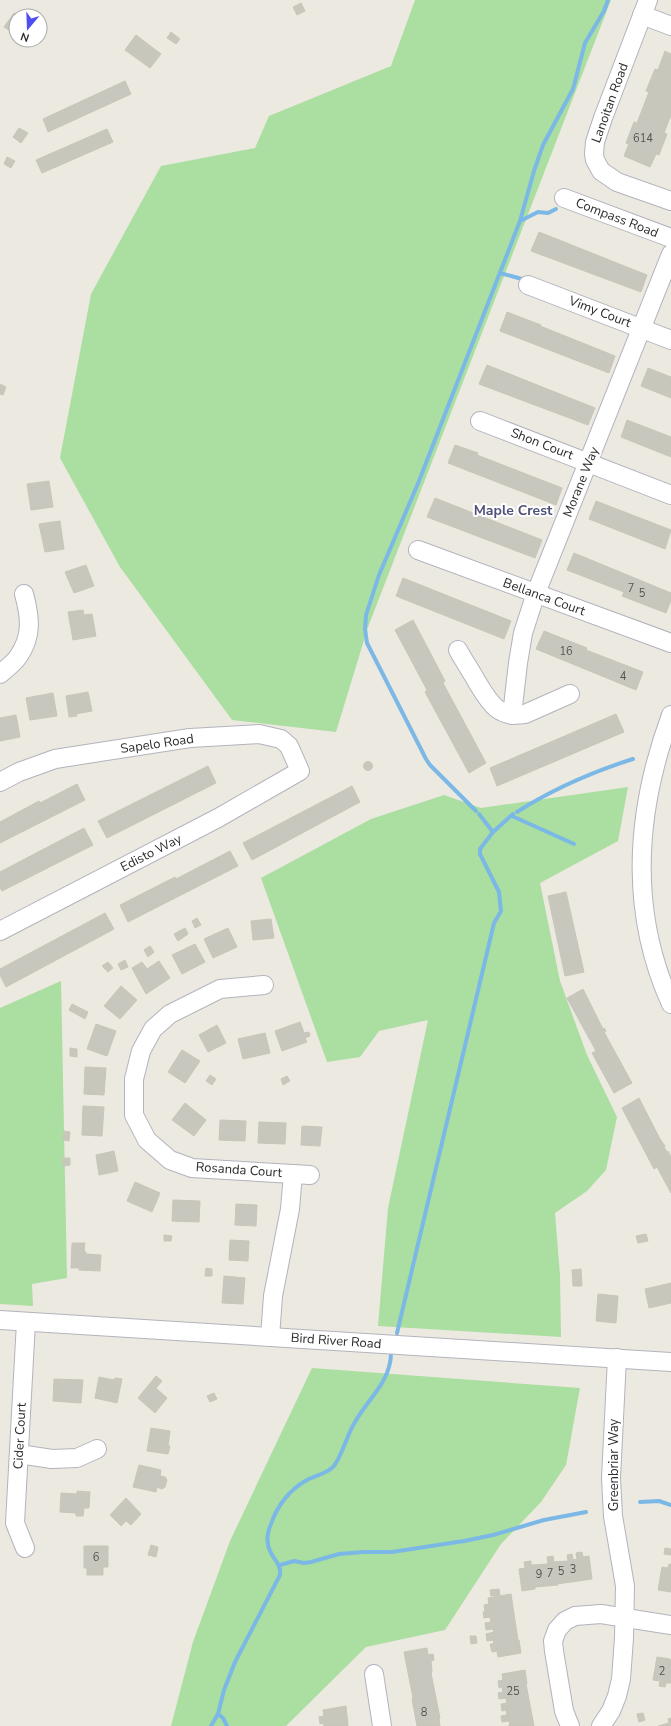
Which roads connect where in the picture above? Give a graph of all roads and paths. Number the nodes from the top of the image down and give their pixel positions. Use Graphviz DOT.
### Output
graph roads {
  1 [pos="645,7"];
  2 [pos="671,26"];
  3 [pos="564,198"];
  4 [pos="671,201"];
  5 [pos="671,238"];
  6 [pos="671,254"];
  7 [pos="528,285"];
  8 [pos="641,328"];
  9 [pos="671,340"];
  10 [pos="480,421"];
  11 [pos="589,462"];
  12 [pos="671,495"];
  13 [pos="418,550"];
  14 [pos="24,594"];
  15 [pos="536,594"];
  16 [pos="671,644"];
  17 [pos="458,650"];
  18 [pos="0,674"];
  19 [pos="570,694"];
  20 [pos="512,715"];
  21 [pos="671,715"];
  22 [pos="300,772"];
  23 [pos="0,782"];
  24 [pos="0,931"];
  25 [pos="264,986"];
  26 [pos="671,1004"];
  27 [pos="0,1320"];
  28 [pos="26,1322"];
  29 [pos="270,1337"];
  30 [pos="617,1358"];
  31 [pos="671,1362"];
  32 [pos="97,1448"];
  33 [pos="19,1454"];
  34 [pos="25,1548"];
  35 [pos="624,1618"];
  36 [pos="671,1625"];
  37 [pos="374,1674"];
  38 [pos="382,1726"];
  39 [pos="570,1726"];
  40 [pos="601,1726"];
  1 -- 2 [label="street"];
  1 -- 4 [label="street, Lanoitan Road"];
  3 -- 5 [label="street, Compass Road"];
  6 -- 8 [label="street, Morane Way"];
  7 -- 8 [label="street, Vimy Court"];
  8 -- 9 [label="street, Vimy Court"];
  8 -- 11 [label="street, Morane Way"];
  10 -- 11 [label="street, Shon Court"];
  11 -- 12 [label="street, Shon Court"];
  11 -- 15 [label="street, Morane Way"];
  13 -- 15 [label="street, Bellanca Court"];
  14 -- 18 [label="street"];
  15 -- 16 [label="street, Bellanca Court"];
  15 -- 20 [label="street, Morane Way"];
  17 -- 20 [label="street"];
  19 -- 20 [label="street"];
  21 -- 26 [label="street"];
  22 -- 23 [label="street, Sapelo Road"];
  22 -- 24 [label="street, Edisto Way"];
  25 -- 29 [label="street, Rosanda Court"];
  27 -- 28 [label="street, Bird River Road"];
  28 -- 29 [label="street, Bird River Road"];
  28 -- 33 [label="street, Cider Court"];
  29 -- 30 [label="street, Bird River Road"];
  30 -- 31 [label="street, Bird River Road"];
  30 -- 35 [label="street, Greenbriar Way"];
  32 -- 33 [label="street"];
  33 -- 34 [label="street, Cider Court"];
  35 -- 36 [label="street"];
  35 -- 39 [label="street"];
  35 -- 40 [label="street, Greenbriar Way"];
  37 -- 38 [label="street"];
}
